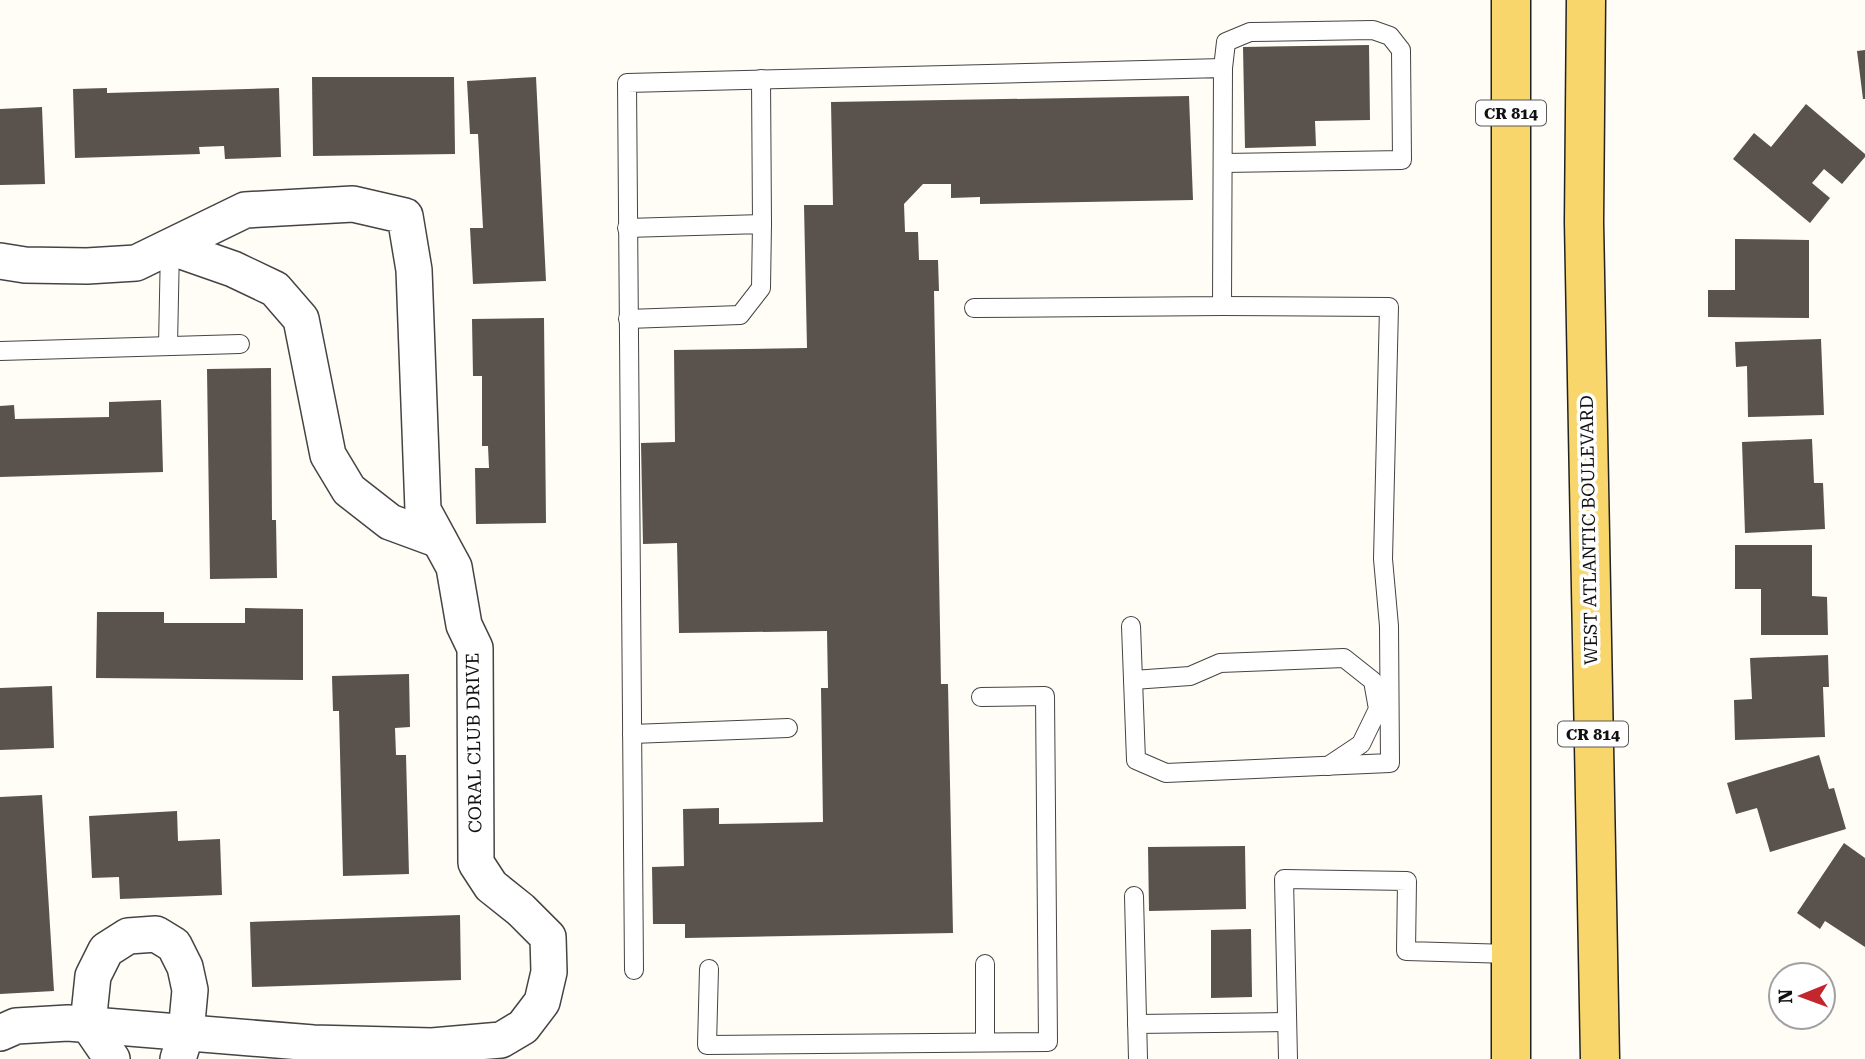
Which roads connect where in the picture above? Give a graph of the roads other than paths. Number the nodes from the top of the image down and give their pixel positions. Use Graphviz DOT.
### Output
graph roads {
  1 [pos="1511,0"];
  2 [pos="1586,0"];
  3 [pos="1223,68"];
  4 [pos="761,79"];
  5 [pos="1224,163"];
  6 [pos="762,224"];
  7 [pos="627,228"];
  8 [pos="170,247"];
  9 [pos="0,261"];
  10 [pos="1222,306"];
  11 [pos="974,308"];
  12 [pos="628,319"];
  13 [pos="240,344"];
  14 [pos="168,346"];
  15 [pos="0,351"];
  16 [pos="439,540"];
  17 [pos="1131,626"];
  18 [pos="1133,680"];
  19 [pos="981,697"];
  20 [pos="788,728"];
  21 [pos="632,734"];
  22 [pos="1328,766"];
  23 [pos="1134,896"];
  24 [pos="1510,954"];
  25 [pos="985,964"];
  26 [pos="709,969"];
  27 [pos="634,970"];
  28 [pos="1287,1022"];
  29 [pos="88,1024"];
  30 [pos="1137,1024"];
  31 [pos="0,1033"];
  32 [pos="985,1042"];
  33 [pos="182,1046"];
  34 [pos="112,1059"];
  35 [pos="1138,1059"];
  36 [pos="1288,1059"];
  37 [pos="1511,1059"];
  38 [pos="1600,1059"];
  1 -- 24 [label="main road, CR 814"];
  2 -- 38 [label="main road, WEST ATLANTIC BOULEVARD / CR 814"];
  3 -- 4 [label="lane"];
  3 -- 5 [label="lane"];
  3 -- 5 [label="lane"];
  4 -- 6 [label="lane"];
  4 -- 7 [label="lane"];
  5 -- 10 [label="lane"];
  6 -- 7 [label="lane"];
  6 -- 12 [label="lane"];
  7 -- 12 [label="lane"];
  8 -- 9 [label="street, CORAL CLUB DRIVE"];
  8 -- 14 [label="lane"];
  8 -- 16 [label="street"];
  8 -- 16 [label="street, CORAL CLUB DRIVE"];
  10 -- 11 [label="lane"];
  10 -- 22 [label="lane"];
  12 -- 21 [label="lane"];
  13 -- 14 [label="lane"];
  14 -- 15 [label="lane"];
  16 -- 33 [label="street, CORAL CLUB DRIVE"];
  17 -- 18 [label="lane"];
  18 -- 22 [label="lane"];
  18 -- 22 [label="lane"];
  19 -- 32 [label="lane"];
  20 -- 21 [label="lane"];
  21 -- 27 [label="lane"];
  23 -- 30 [label="lane"];
  24 -- 28 [label="lane"];
  24 -- 37 [label="main road, CR 814"];
  25 -- 32 [label="lane"];
  26 -- 32 [label="lane"];
  28 -- 30 [label="lane"];
  28 -- 36 [label="lane"];
  29 -- 31 [label="street, CORAL CLUB DRIVE"];
  29 -- 33 [label="street, CORAL CLUB DRIVE"];
  29 -- 33 [label="street"];
  29 -- 34 [label="street"];
  30 -- 35 [label="lane"];
}
